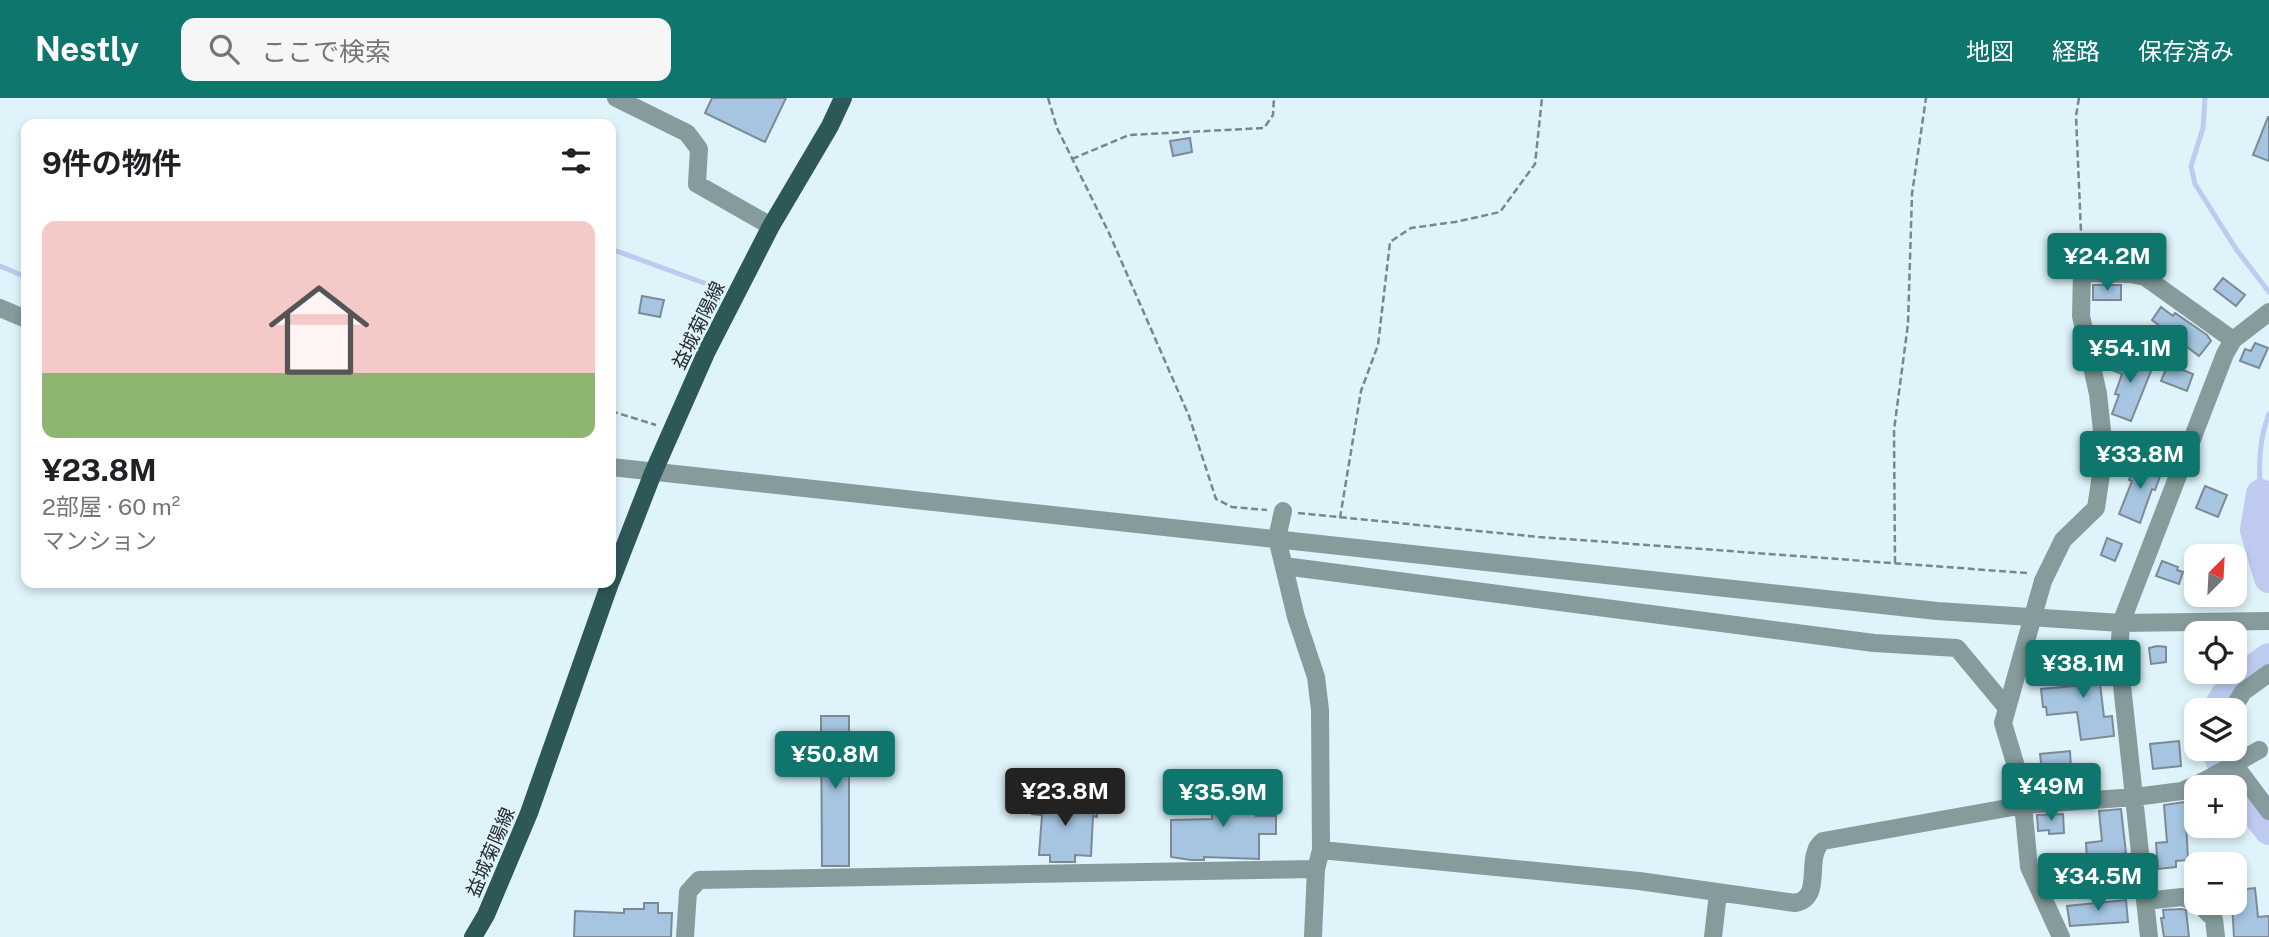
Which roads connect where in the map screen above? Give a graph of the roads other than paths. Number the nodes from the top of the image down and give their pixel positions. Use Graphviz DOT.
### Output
graph roads {
  1 [pos="616,98"];
  2 [pos="843,98"];
  3 [pos="771,226"];
  4 [pos="0,308"];
  5 [pos="2269,312"];
  6 [pos="21,317"];
  7 [pos="2233,340"];
  8 [pos="616,468"];
  9 [pos="653,473"];
  10 [pos="1283,511"];
  11 [pos="1277,538"];
  12 [pos="1284,566"];
  13 [pos="616,567"];
  14 [pos="608,588"];
  15 [pos="2269,621"];
  16 [pos="2121,623"];
  17 [pos="2269,673"];
  18 [pos="2239,698"];
  19 [pos="2007,708"];
  20 [pos="2264,748"];
  21 [pos="2234,761"];
  22 [pos="2135,797"];
  23 [pos="2024,805"];
  24 [pos="2269,811"];
  25 [pos="1321,850"];
  26 [pos="1316,869"];
  27 [pos="1717,892"];
  28 [pos="2184,898"];
  29 [pos="2145,901"];
  30 [pos="2210,915"];
  31 [pos="473,937"];
  32 [pos="685,937"];
  33 [pos="1313,937"];
  34 [pos="1713,937"];
  35 [pos="2061,937"];
  36 [pos="2149,937"];
  37 [pos="2216,937"];
  1 -- 3 [label="street"];
  2 -- 3 [label="main road, 益城菊陽線"];
  3 -- 9 [label="main road, 益城菊陽線"];
  4 -- 6 [label="street"];
  5 -- 7 [label="street"];
  7 -- 16 [label="street"];
  7 -- 19 [label="street, bridge"];
  8 -- 9 [label="street"];
  9 -- 11 [label="street"];
  9 -- 13 [label="main road, 益城菊陽線"];
  10 -- 11 [label="street"];
  11 -- 12 [label="street"];
  11 -- 16 [label="street"];
  12 -- 19 [label="street"];
  12 -- 25 [label="street"];
  14 -- 31 [label="main road, 益城菊陽線"];
  15 -- 16 [label="street"];
  16 -- 22 [label="street"];
  17 -- 18 [label="street"];
  19 -- 23 [label="street"];
  20 -- 22 [label="street, bridge"];
  21 -- 24 [label="street"];
  22 -- 23 [label="street"];
  22 -- 29 [label="street"];
  23 -- 27 [label="street"];
  23 -- 35 [label="street"];
  25 -- 26 [label="street"];
  25 -- 27 [label="street"];
  26 -- 32 [label="street"];
  26 -- 33 [label="street"];
  27 -- 34 [label="street"];
  28 -- 29 [label="street"];
  29 -- 36 [label="street"];
  30 -- 37 [label="street"];
}
